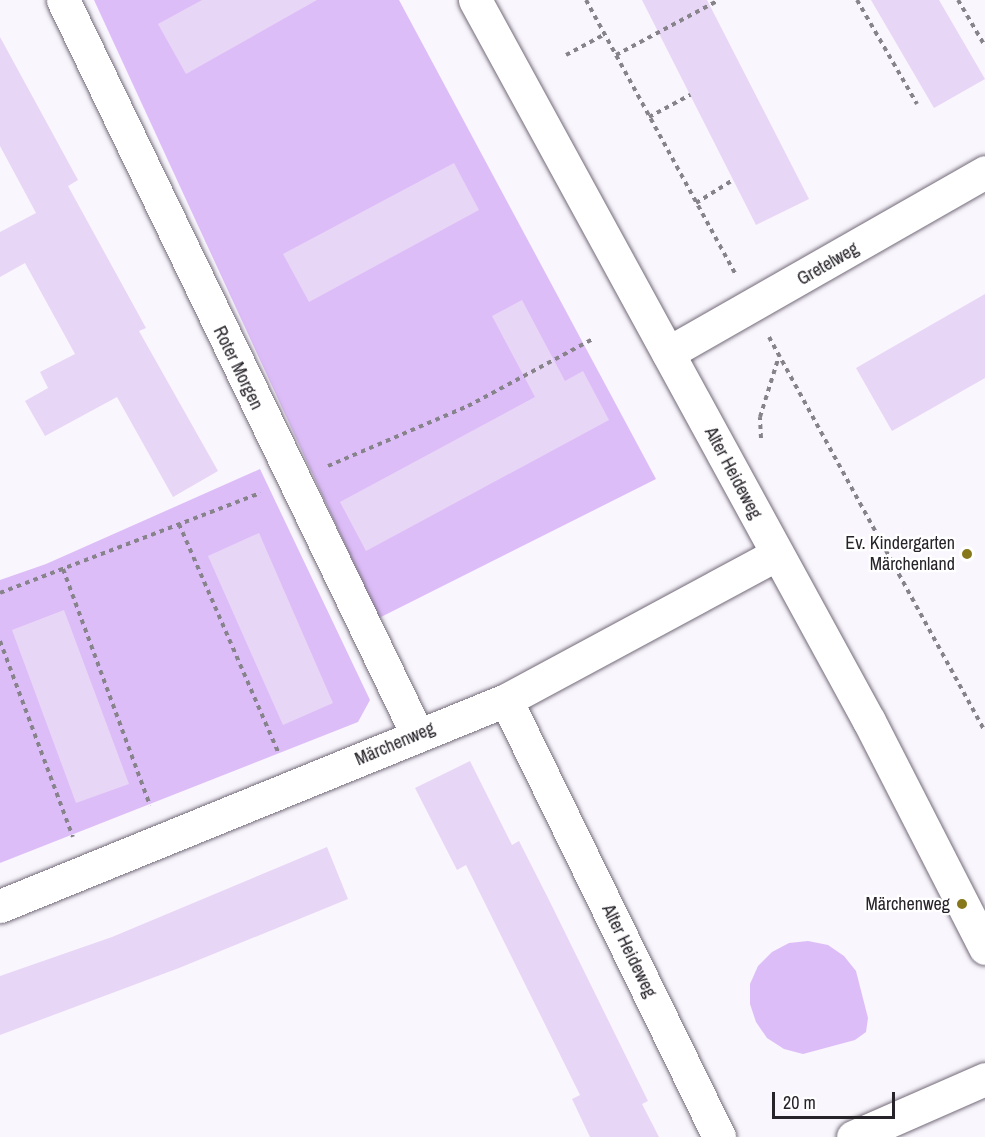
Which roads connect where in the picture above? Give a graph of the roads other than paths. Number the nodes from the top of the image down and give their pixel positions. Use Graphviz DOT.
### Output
graph roads {
  1 [pos="63,0"];
  2 [pos="475,0"];
  3 [pos="985,172"];
  4 [pos="668,353"];
  5 [pos="777,554"];
  6 [pos="506,700"];
  7 [pos="417,734"];
  8 [pos="0,906"];
  9 [pos="985,948"];
  10 [pos="985,1079"];
  11 [pos="719,1137"];
  12 [pos="853,1137"];
  1 -- 7 [label="street, Roter Morgen"];
  2 -- 4 [label="street, Alter Heideweg"];
  3 -- 4 [label="street, Gretelweg"];
  4 -- 5 [label="street, Alter Heideweg"];
  5 -- 6 [label="street, Märchenweg"];
  5 -- 9 [label="street, Alter Heideweg"];
  6 -- 7 [label="street, Märchenweg"];
  6 -- 11 [label="street, Alter Heideweg"];
  7 -- 8 [label="street, Märchenweg"];
  10 -- 12 [label="street"];
}
